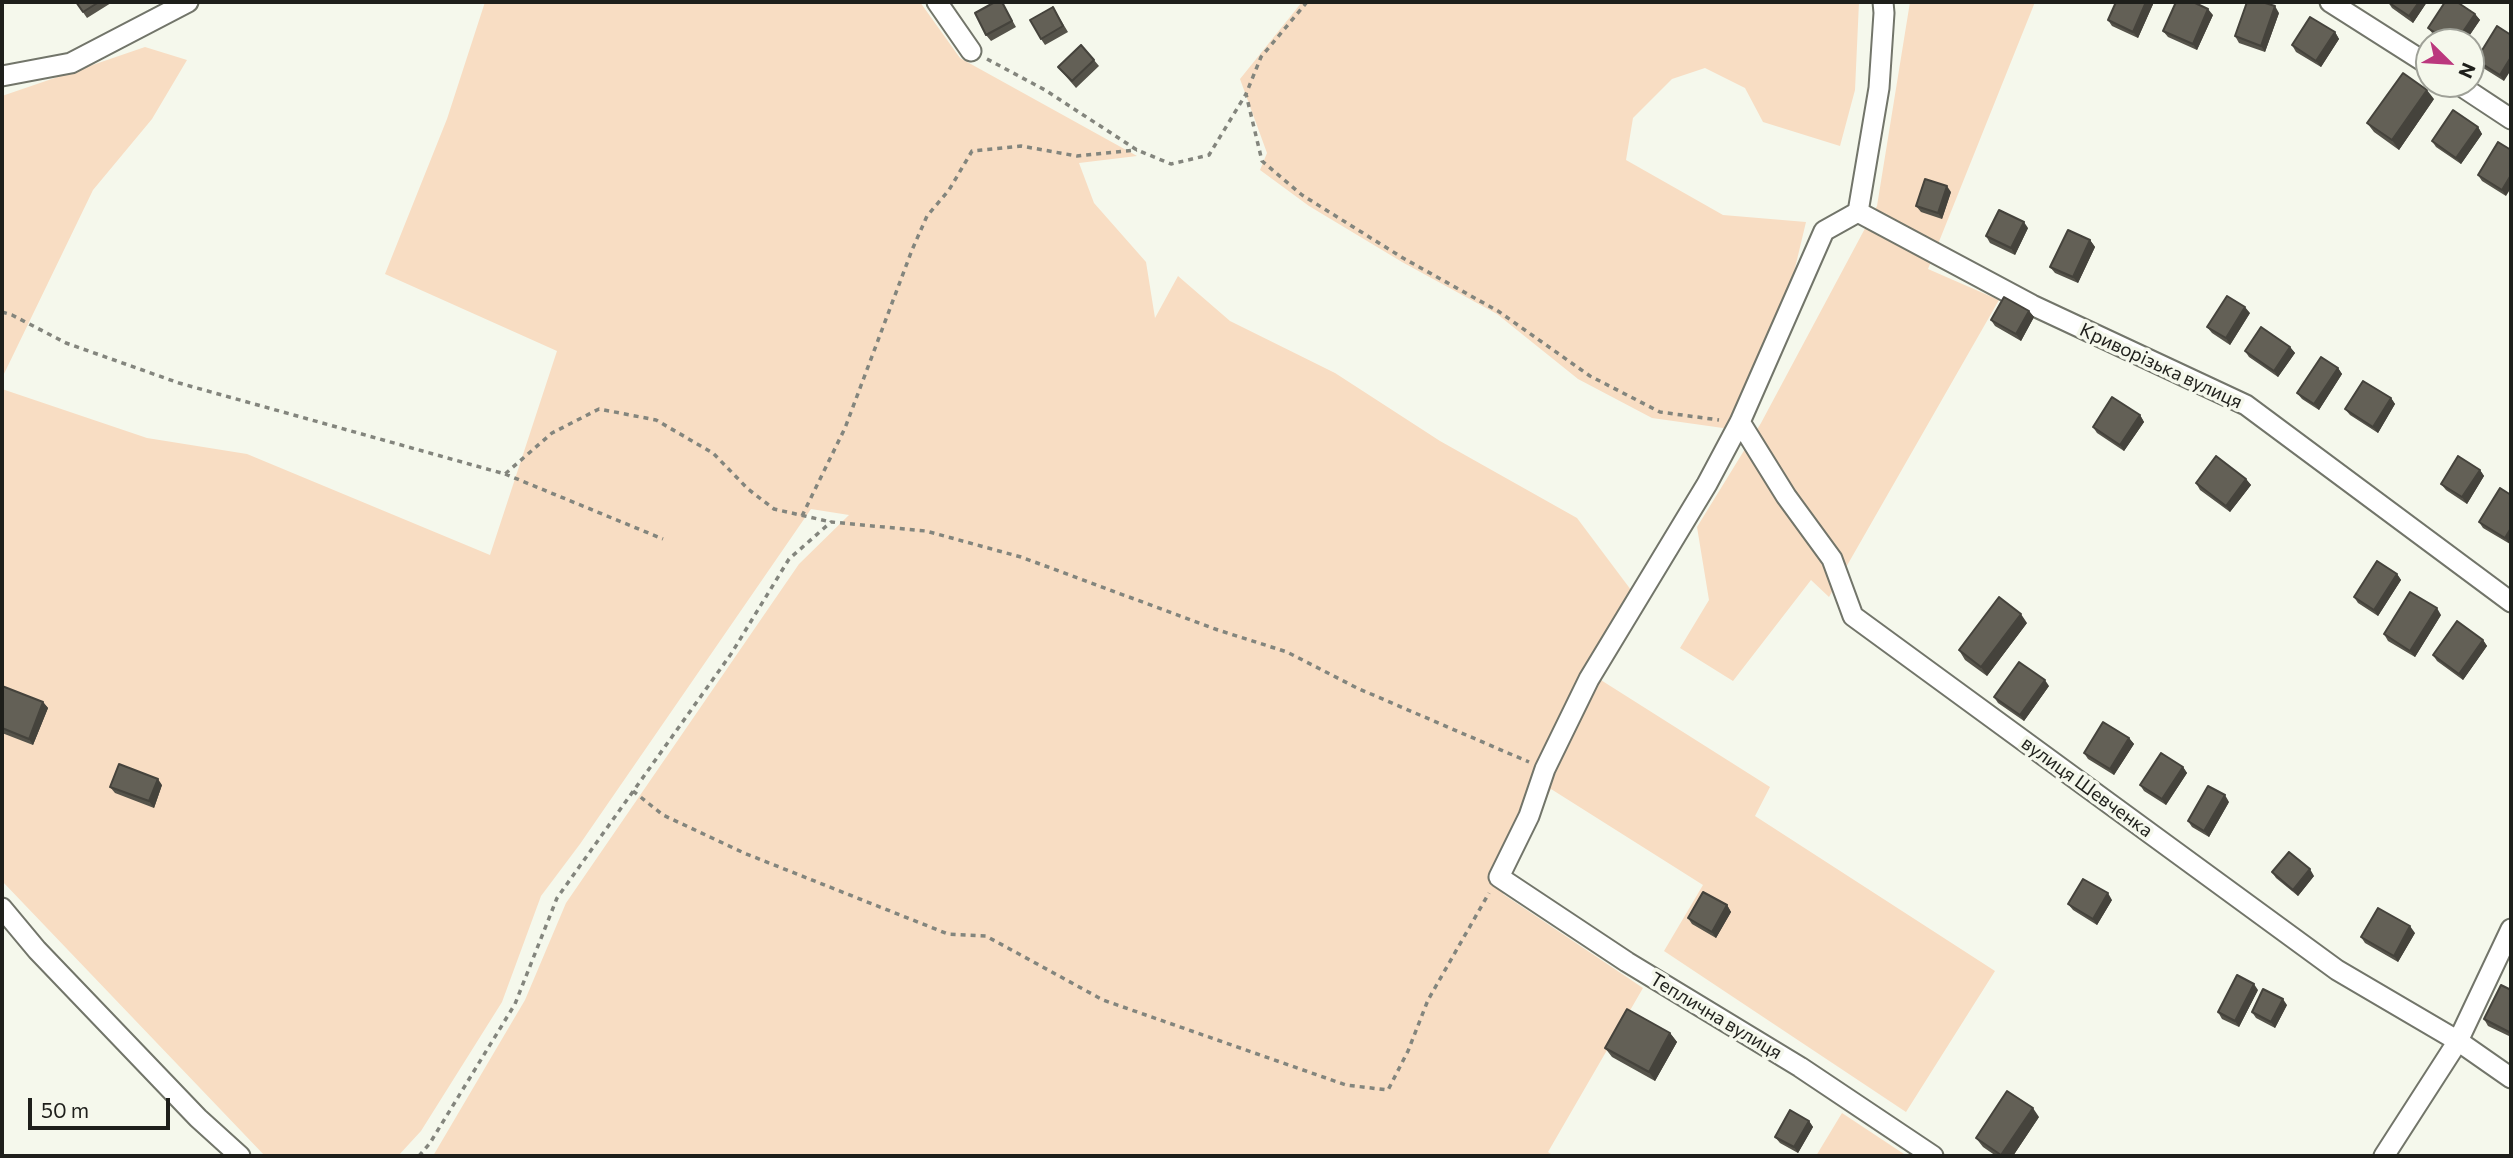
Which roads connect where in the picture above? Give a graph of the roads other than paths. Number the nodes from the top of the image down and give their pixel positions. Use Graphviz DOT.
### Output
graph roads {
  1 [pos="188,2"];
  2 [pos="937,2"];
  3 [pos="1883,2"];
  4 [pos="2330,2"];
  5 [pos="971,51"];
  6 [pos="2415,56"];
  7 [pos="2,76"];
  8 [pos="2480,98"];
  9 [pos="2511,118"];
  10 [pos="1858,212"];
  11 [pos="1740,422"];
  12 [pos="2511,602"];
  13 [pos="2,908"];
  14 [pos="2511,929"];
  15 [pos="2458,1041"];
  16 [pos="2511,1078"];
  17 [pos="240,1156"];
  18 [pos="1933,1156"];
  19 [pos="2384,1156"];
  1 -- 7 [label="street"];
  2 -- 5 [label="street"];
  3 -- 10 [label="street"];
  4 -- 6 [label="street"];
  8 -- 9 [label="street"];
  10 -- 11 [label="street"];
  10 -- 12 [label="street, Криворізька вулиця"];
  11 -- 15 [label="street, вулиця Шевченка"];
  11 -- 18 [label="street, Теплична вулиця"];
  13 -- 17 [label="street"];
  14 -- 15 [label="street"];
  15 -- 16 [label="street, вулиця Шевченка"];
  15 -- 19 [label="street"];
}
